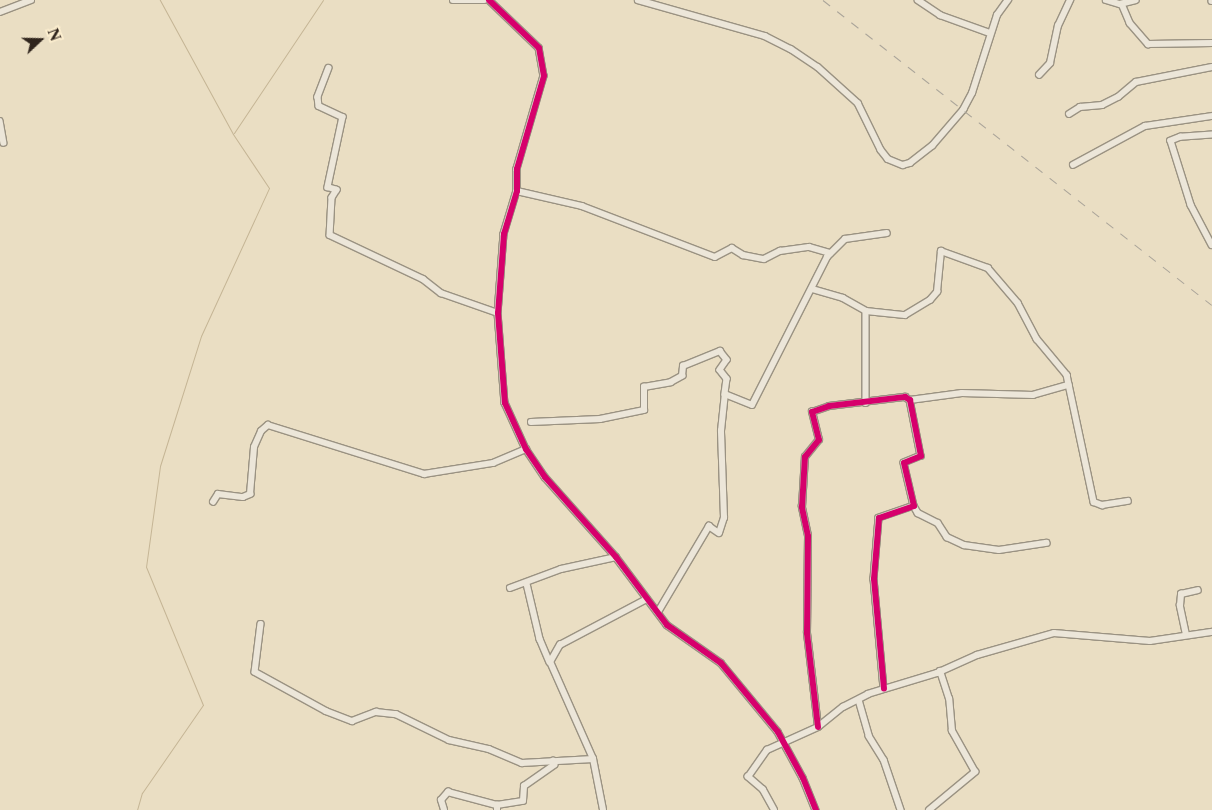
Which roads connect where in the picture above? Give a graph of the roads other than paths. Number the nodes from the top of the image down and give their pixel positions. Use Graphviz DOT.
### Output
graph roads {
  1 [pos="31,0"];
  2 [pos="453,0"];
  3 [pos="483,0"];
  4 [pos="490,0"];
  5 [pos="638,0"];
  6 [pos="918,0"];
  7 [pos="1008,0"];
  8 [pos="1070,0"];
  9 [pos="1106,0"];
  10 [pos="1136,0"];
  11 [pos="495,3"];
  12 [pos="1122,4"];
  13 [pos="0,12"];
  14 [pos="990,33"];
  15 [pos="1212,43"];
  16 [pos="1212,67"];
  17 [pos="329,68"];
  18 [pos="1039,75"];
  19 [pos="1069,114"];
  20 [pos="1212,116"];
  21 [pos="0,122"];
  22 [pos="1212,135"];
  23 [pos="4,143"];
  24 [pos="1073,165"];
  25 [pos="517,191"];
  26 [pos="887,232"];
  27 [pos="1212,245"];
  28 [pos="830,254"];
  29 [pos="812,289"];
  30 [pos="866,311"];
  31 [pos="498,313"];
  32 [pos="1069,385"];
  33 [pos="725,394"];
  34 [pos="910,400"];
  35 [pos="866,403"];
  36 [pos="531,422"];
  37 [pos="526,449"];
  38 [pos="1128,501"];
  39 [pos="213,502"];
  40 [pos="914,506"];
  41 [pos="1046,543"];
  42 [pos="616,557"];
  43 [pos="527,584"];
  44 [pos="510,588"];
  45 [pos="1198,590"];
  46 [pos="647,599"];
  47 [pos="658,612"];
  48 [pos="261,624"];
  49 [pos="1212,632"];
  50 [pos="1186,635"];
  51 [pos="550,662"];
  52 [pos="940,670"];
  53 [pos="884,689"];
  54 [pos="859,700"];
  55 [pos="818,727"];
  56 [pos="784,742"];
  57 [pos="593,759"];
  58 [pos="553,761"];
  59 [pos="497,808"];
  60 [pos="444,810"];
  61 [pos="603,810"];
  62 [pos="774,810"];
  63 [pos="816,810"];
  64 [pos="902,810"];
  65 [pos="929,810"];
  1 -- 13 [label="street"];
  2 -- 3 [label="street"];
  4 -- 11 [label="street"];
  5 -- 14 [label="street"];
  6 -- 14 [label="street"];
  7 -- 14 [label="street"];
  8 -- 18 [label="street"];
  9 -- 12 [label="street"];
  10 -- 12 [label="street"];
  11 -- 25 [label="street"];
  12 -- 15 [label="street"];
  16 -- 19 [label="street"];
  17 -- 31 [label="street"];
  20 -- 24 [label="street"];
  21 -- 23 [label="street"];
  22 -- 27 [label="street"];
  25 -- 28 [label="street"];
  25 -- 31 [label="street"];
  26 -- 28 [label="street"];
  28 -- 29 [label="street"];
  29 -- 30 [label="street"];
  29 -- 33 [label="street"];
  30 -- 32 [label="street"];
  30 -- 35 [label="street"];
  31 -- 37 [label="street"];
  32 -- 34 [label="street"];
  32 -- 38 [label="street"];
  33 -- 36 [label="street"];
  33 -- 47 [label="street"];
  34 -- 35 [label="street"];
  34 -- 40 [label="street"];
  35 -- 55 [label="street"];
  37 -- 39 [label="street"];
  37 -- 42 [label="street"];
  40 -- 41 [label="street"];
  40 -- 53 [label="street"];
  42 -- 43 [label="street"];
  42 -- 46 [label="street"];
  43 -- 44 [label="street"];
  43 -- 51 [label="street"];
  45 -- 50 [label="street"];
  46 -- 47 [label="street"];
  46 -- 51 [label="street"];
  47 -- 56 [label="street"];
  48 -- 58 [label="street"];
  49 -- 50 [label="street"];
  50 -- 52 [label="street"];
  51 -- 57 [label="street"];
  52 -- 53 [label="street"];
  52 -- 65 [label="street"];
  53 -- 54 [label="street"];
  54 -- 55 [label="street"];
  54 -- 64 [label="street"];
  55 -- 56 [label="street"];
  56 -- 62 [label="street"];
  56 -- 63 [label="street"];
  57 -- 58 [label="street"];
  57 -- 61 [label="street"];
  58 -- 59 [label="street"];
  59 -- 60 [label="street"];
}
